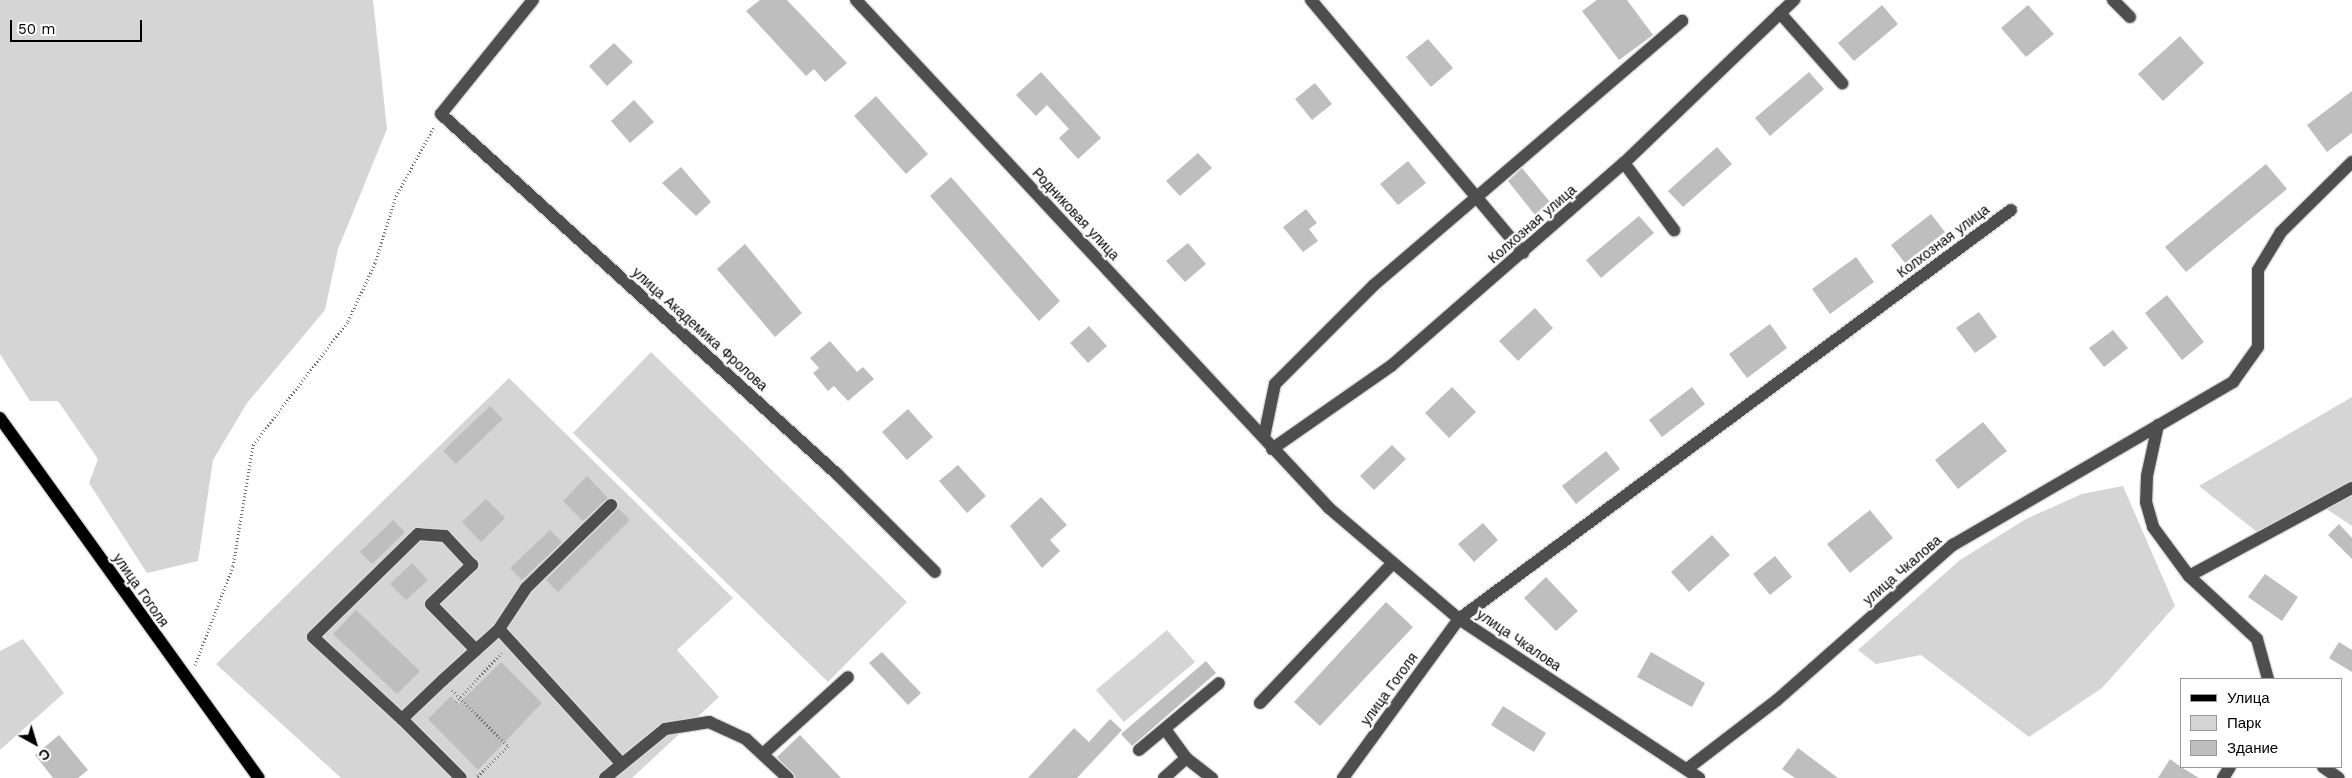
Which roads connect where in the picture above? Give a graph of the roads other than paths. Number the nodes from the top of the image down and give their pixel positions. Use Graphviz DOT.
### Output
graph roads {
  1 [pos="533,0"];
  2 [pos="856,0"];
  3 [pos="1311,0"];
  4 [pos="1794,0"];
  5 [pos="2113,0"];
  6 [pos="1780,13"];
  7 [pos="2130,17"];
  8 [pos="1682,21"];
  9 [pos="1842,83"];
  10 [pos="2352,162"];
  11 [pos="1624,163"];
  12 [pos="1474,195"];
  13 [pos="2011,210"];
  14 [pos="1674,230"];
  15 [pos="1522,253"];
  16 [pos="0,418"];
  17 [pos="2158,425"];
  18 [pos="1264,437"];
  19 [pos="1272,449"];
  20 [pos="2352,488"];
  21 [pos="611,505"];
  22 [pos="1393,563"];
  23 [pos="935,572"];
  24 [pos="2189,576"];
  25 [pos="1459,618"];
  26 [pos="499,629"];
  27 [pos="476,650"];
  28 [pos="848,677"];
  29 [pos="2268,678"];
  30 [pos="1219,683"];
  31 [pos="1260,703"];
  32 [pos="402,719"];
  33 [pos="1165,729"];
  34 [pos="1139,750"];
  35 [pos="764,753"];
  36 [pos="1186,758"];
  37 [pos="622,763"];
  38 [pos="2324,768"];
  39 [pos="1687,769"];
  40 [pos="259,778"];
  41 [pos="461,778"];
  42 [pos="605,778"];
  43 [pos="788,778"];
  44 [pos="1164,778"];
  45 [pos="1212,778"];
  46 [pos="1343,778"];
  47 [pos="1699,778"];
  48 [pos="2338,778"];
  1 -- 23 [label="street, улица Академика Фролова"];
  2 -- 18 [label="street, Родниковая улица"];
  3 -- 12 [label="street"];
  4 -- 6 [label="street, Колхозная улица"];
  5 -- 7 [label="street"];
  6 -- 9 [label="street"];
  6 -- 11 [label="street, Колхозная улица"];
  8 -- 12 [label="street"];
  10 -- 17 [label="street, улица Чкалова"];
  11 -- 14 [label="street"];
  11 -- 15 [label="street, Колхозная улица"];
  12 -- 15 [label="street"];
  12 -- 18 [label="street"];
  13 -- 25 [label="street, Колхозная улица"];
  15 -- 19 [label="street, Колхозная улица"];
  16 -- 40 [label="main road, улица Гоголя"];
  17 -- 24 [label="street"];
  17 -- 39 [label="street, улица Чкалова"];
  18 -- 19 [label="street, Родниковая улица"];
  19 -- 22 [label="street, Родниковая улица"];
  20 -- 24 [label="street"];
  21 -- 26 [label="street"];
  22 -- 25 [label="street, улица Чкалова"];
  22 -- 31 [label="street"];
  24 -- 29 [label="street"];
  25 -- 39 [label="street, улица Чкалова"];
  25 -- 46 [label="street, улица Гоголя"];
  26 -- 27 [label="street"];
  26 -- 37 [label="street"];
  27 -- 32 [label="street"];
  27 -- 32 [label="street"];
  28 -- 35 [label="street"];
  30 -- 33 [label="street"];
  32 -- 41 [label="street"];
  33 -- 34 [label="street"];
  33 -- 36 [label="street"];
  35 -- 37 [label="street"];
  35 -- 43 [label="street"];
  36 -- 44 [label="street"];
  36 -- 45 [label="street"];
  37 -- 42 [label="street"];
  38 -- 48 [label="street"];
  39 -- 47 [label="street, улица Чкалова"];
}
